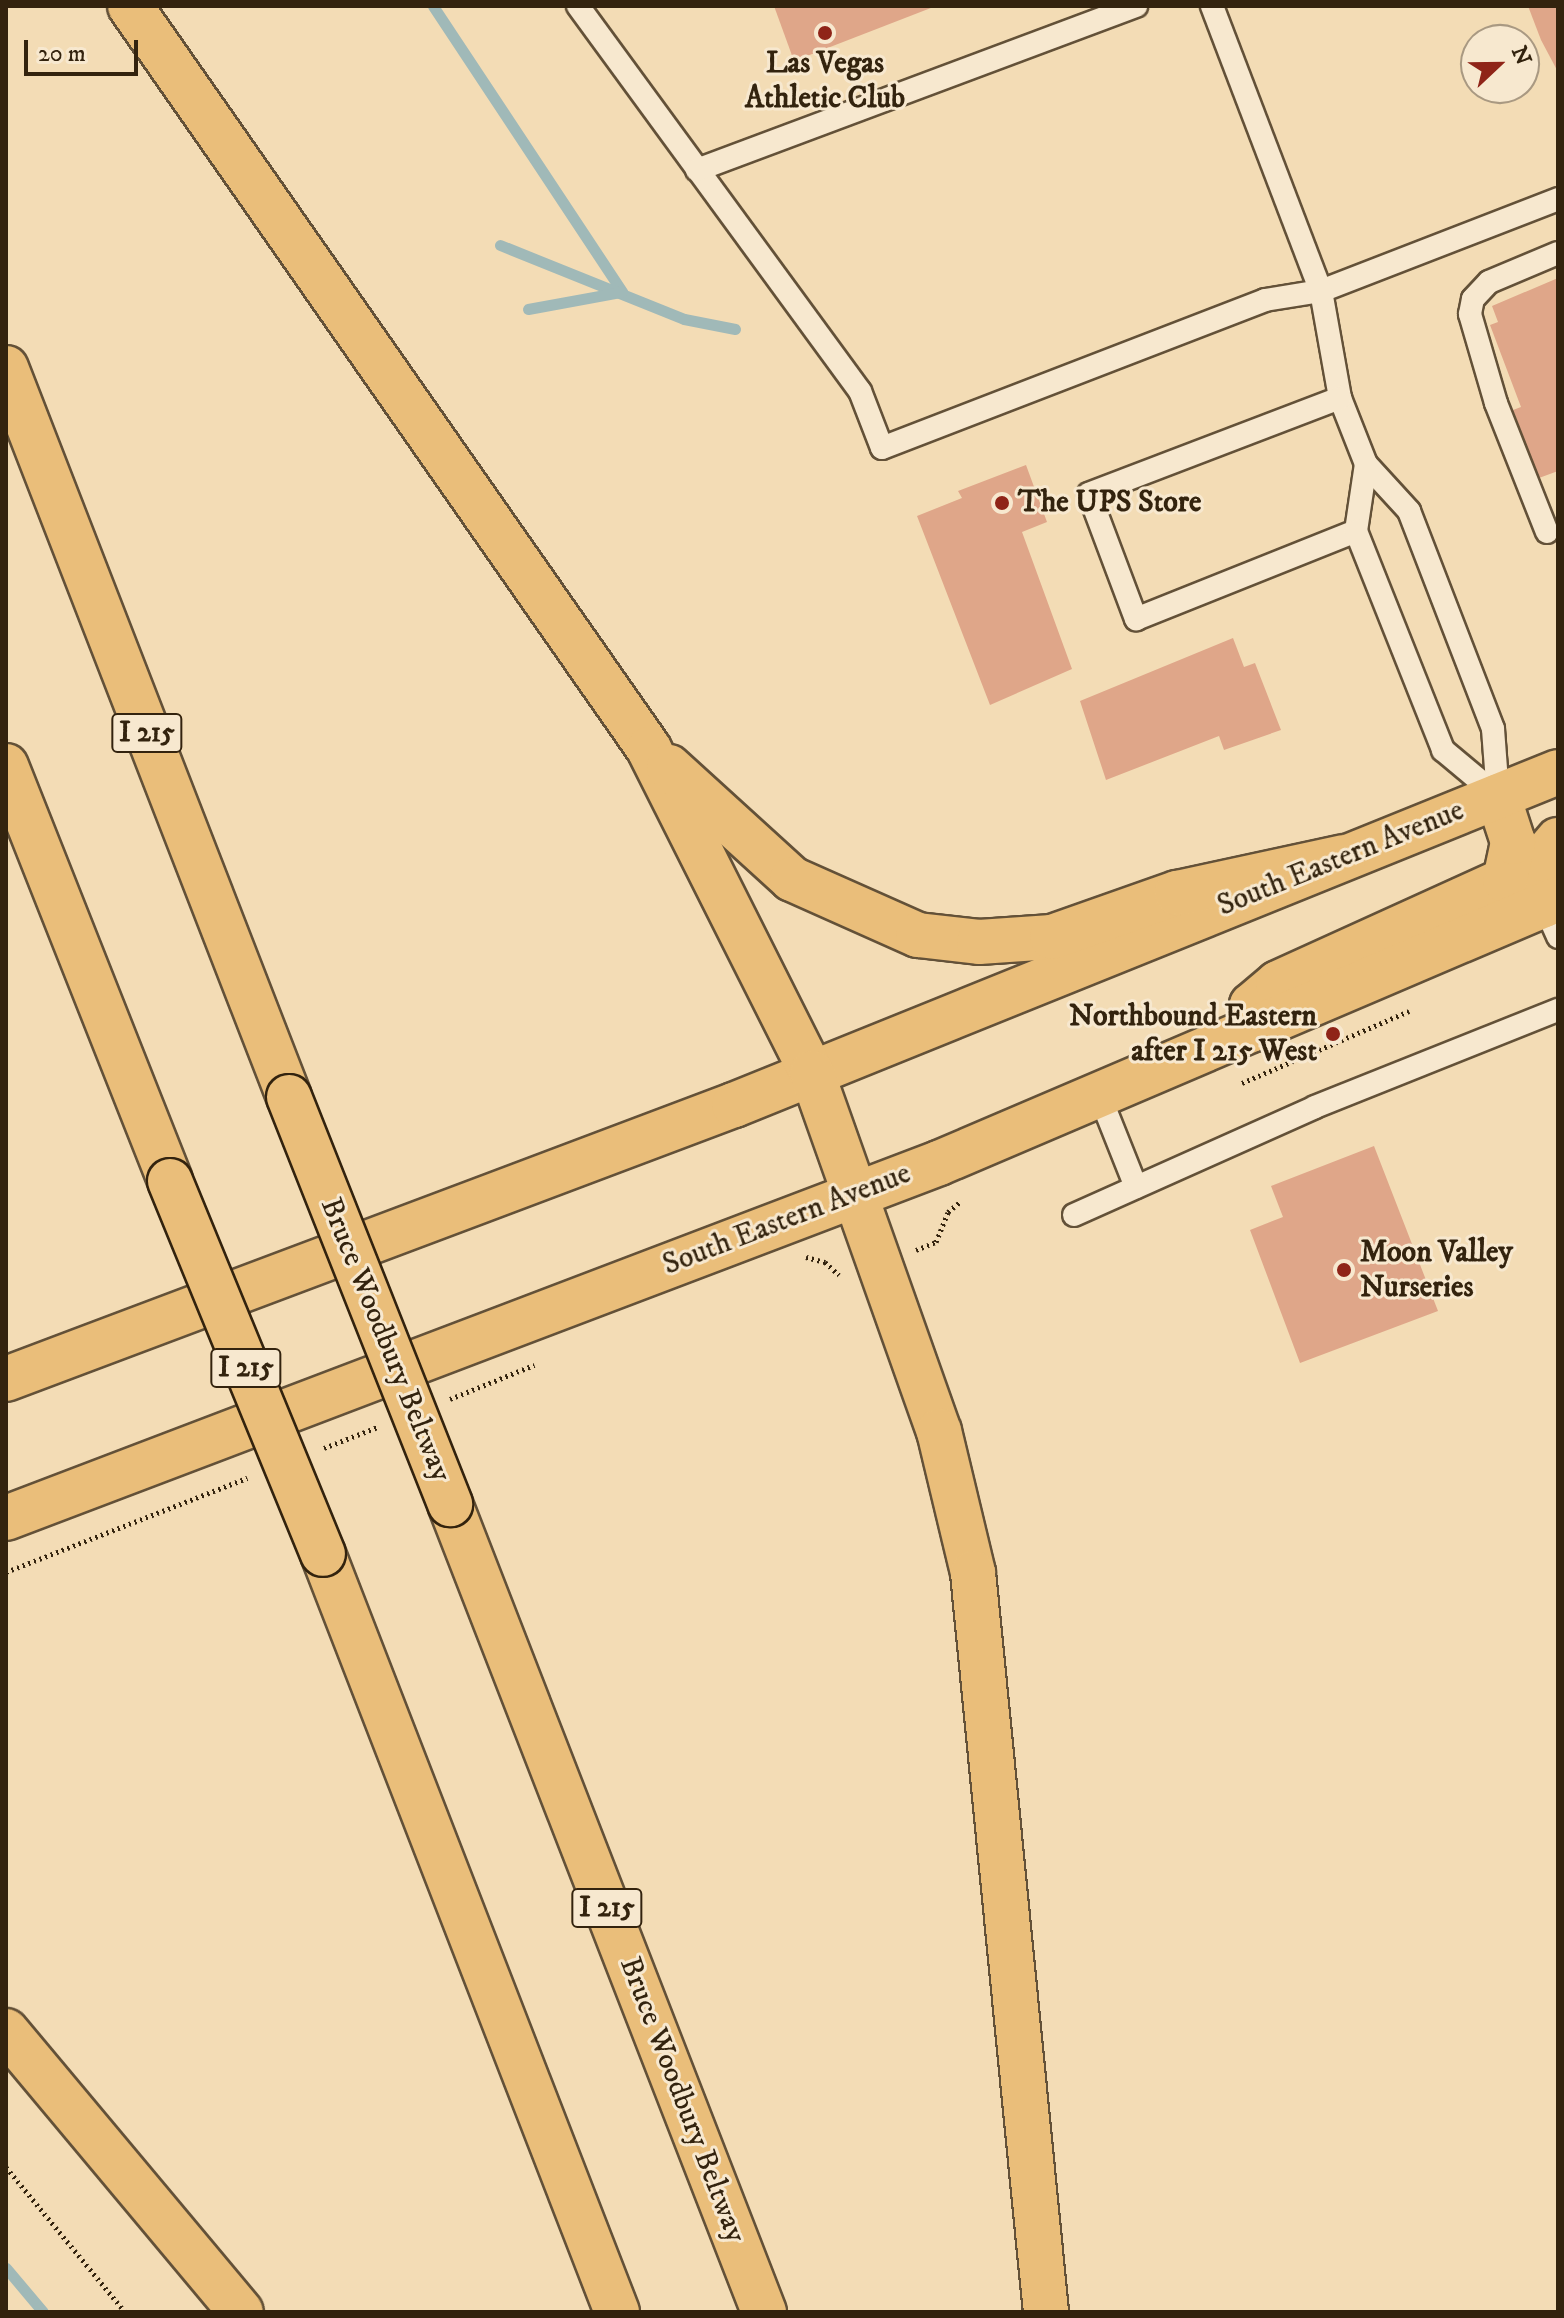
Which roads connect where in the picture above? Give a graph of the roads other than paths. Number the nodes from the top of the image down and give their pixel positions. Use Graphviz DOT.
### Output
graph roads {
  1 [pos="130,6"];
  2 [pos="578,6"];
  3 [pos="1136,6"];
  4 [pos="1212,6"];
  5 [pos="1085,15"];
  6 [pos="697,170"];
  7 [pos="1558,199"];
  8 [pos="1558,253"];
  9 [pos="1321,291"];
  10 [pos="6,368"];
  11 [pos="1340,398"];
  12 [pos="1366,464"];
  13 [pos="1356,531"];
  14 [pos="1547,532"];
  15 [pos="649,749"];
  16 [pos="6,766"];
  17 [pos="1558,772"];
  18 [pos="1498,796"];
  19 [pos="1558,840"];
  20 [pos="1343,857"];
  21 [pos="1553,914"];
  22 [pos="1558,1010"];
  23 [pos="1251,1030"];
  24 [pos="812,1073"];
  25 [pos="1099,1094"];
  26 [pos="1136,1187"];
  27 [pos="857,1193"];
  28 [pos="1074,1215"];
  29 [pos="6,1379"];
  30 [pos="6,1518"];
  31 [pos="6,2031"];
  32 [pos="241,2312"];
  33 [pos="617,2312"];
  34 [pos="764,2312"];
  35 [pos="1046,2312"];
  1 -- 15 [label="main road"];
  2 -- 6 [label="lane"];
  3 -- 5 [label="lane"];
  4 -- 9 [label="lane"];
  5 -- 6 [label="lane"];
  6 -- 9 [label="lane"];
  7 -- 9 [label="lane"];
  8 -- 14 [label="lane"];
  9 -- 11 [label="lane"];
  10 -- 34 [label="main road, Bruce Woodbury Beltway / I 215, bridge"];
  11 -- 12 [label="lane"];
  11 -- 13 [label="lane"];
  12 -- 13 [label="lane"];
  12 -- 18 [label="lane"];
  13 -- 18 [label="lane"];
  15 -- 20 [label="main road"];
  15 -- 24 [label="main road"];
  16 -- 33 [label="main road, I 215, bridge"];
  17 -- 18 [label="main road, South Eastern Avenue"];
  18 -- 20 [label="main road, South Eastern Avenue"];
  18 -- 23 [label="main road"];
  19 -- 21 [label="main road"];
  20 -- 24 [label="main road, South Eastern Avenue"];
  21 -- 23 [label="main road, South Eastern Avenue"];
  22 -- 26 [label="lane"];
  23 -- 25 [label="main road, South Eastern Avenue"];
  24 -- 27 [label="main road"];
  24 -- 29 [label="main road, South Eastern Avenue"];
  25 -- 26 [label="lane"];
  25 -- 27 [label="main road, South Eastern Avenue"];
  26 -- 28 [label="lane"];
  27 -- 30 [label="main road, South Eastern Avenue"];
  27 -- 35 [label="main road"];
  31 -- 32 [label="main road"];
}
